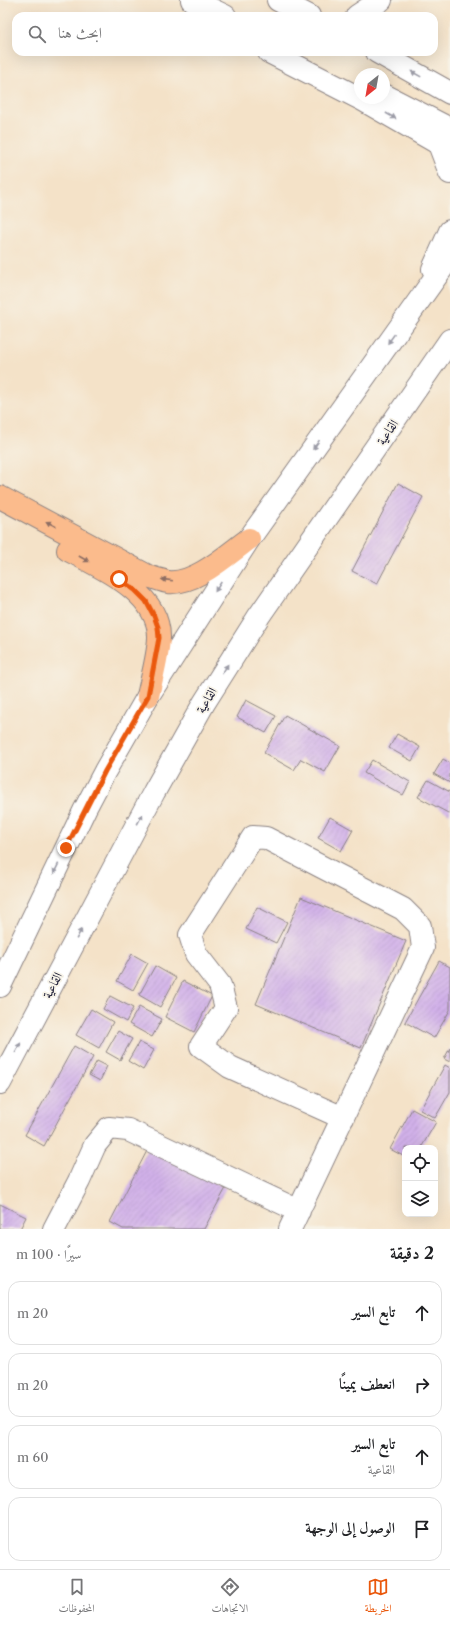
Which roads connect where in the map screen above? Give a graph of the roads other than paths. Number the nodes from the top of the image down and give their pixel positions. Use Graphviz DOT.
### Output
graph roads {
  1 [pos="180,0"];
  2 [pos="192,0"];
  3 [pos="278,0"];
  4 [pos="382,0"];
  5 [pos="196,12"];
  6 [pos="217,12"];
  7 [pos="301,12"];
  8 [pos="363,12"];
  9 [pos="382,12"];
  10 [pos="278,56"];
  11 [pos="306,56"];
  12 [pos="390,56"];
  13 [pos="354,80"];
  14 [pos="450,93"];
  15 [pos="390,99"];
  16 [pos="446,141"];
  17 [pos="450,173"];
  18 [pos="450,230"];
  19 [pos="450,257"];
  20 [pos="414,308"];
  21 [pos="450,340"];
  22 [pos="0,497"];
  23 [pos="0,514"];
  24 [pos="249,539"];
  25 [pos="148,696"];
  26 [pos="0,986"];
  27 [pos="0,1083"];
  28 [pos="343,1118"];
  29 [pos="295,1220"];
  30 [pos="54,1229"];
  1 -- 5 [label="street"];
  2 -- 6 [label="street"];
  3 -- 7 [label="street"];
  4 -- 8 [label="street"];
  4 -- 9 [label="street"];
  10 -- 16 [label="street, one-way"];
  11 -- 13 [label="street"];
  14 -- 12 [label="street, one-way"];
  15 -- 16 [label="street"];
  16 -- 17 [label="street"];
  18 -- 20 [label="street"];
  19 -- 20 [label="street"];
  20 -- 24 [label="street, one-way"];
  27 -- 21 [label="street, القاعية, one-way"];
  24 -- 22 [label="main road, one-way"];
  23 -- 25 [label="main road, one-way"];
  24 -- 25 [label="street, one-way"];
  25 -- 26 [label="street, one-way"];
  28 -- 28 [label="street"];
  28 -- 29 [label="street"];
  29 -- 30 [label="street"];
}
